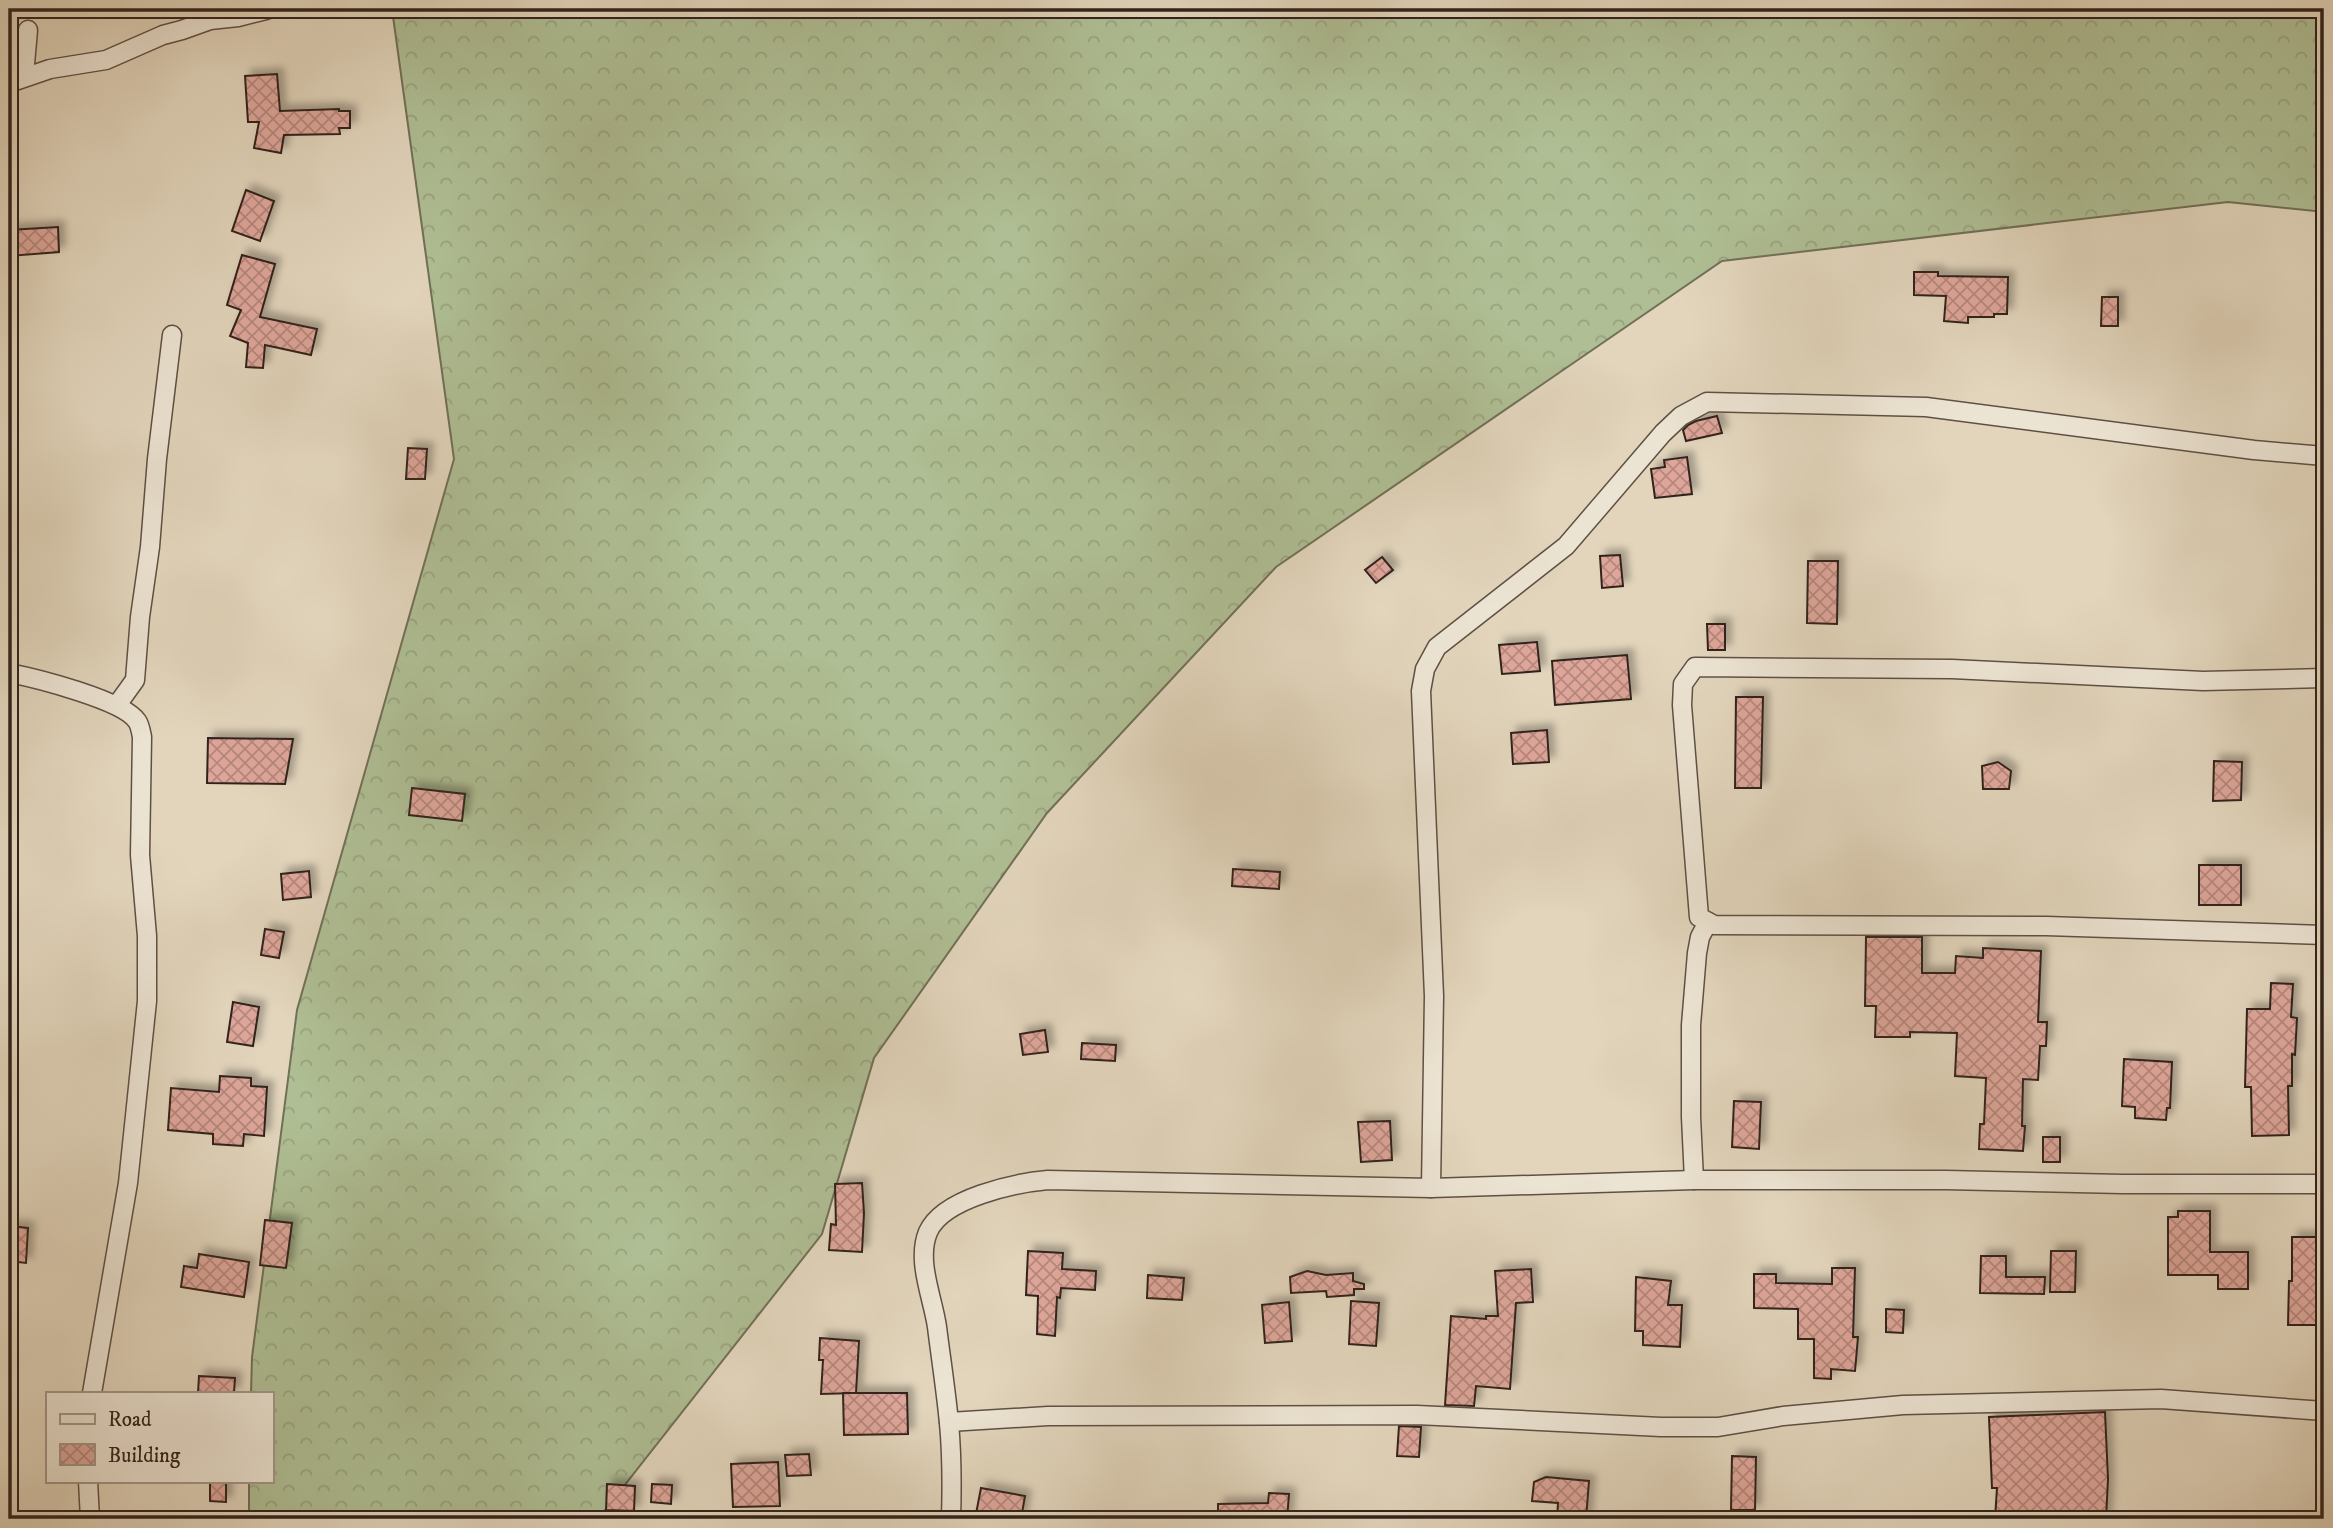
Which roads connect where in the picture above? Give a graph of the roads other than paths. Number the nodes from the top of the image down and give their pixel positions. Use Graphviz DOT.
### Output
graph roads {
  1 [pos="266,10"];
  2 [pos="28,30"];
  3 [pos="14,81"];
  4 [pos="173,335"];
  5 [pos="2324,456"];
  6 [pos="9,673"];
  7 [pos="2324,678"];
  8 [pos="117,705"];
  9 [pos="1708,922"];
  10 [pos="2324,935"];
  11 [pos="1694,1180"];
  12 [pos="2324,1184"];
  13 [pos="1431,1188"];
  14 [pos="92,1392"];
  15 [pos="2324,1411"];
  16 [pos="949,1422"];
  17 [pos="88,1482"];
  18 [pos="90,1519"];
  19 [pos="951,1519"];
  1 -- 3 [label="street"];
  2 -- 3 [label="street"];
  4 -- 8 [label="street"];
  5 -- 13 [label="street"];
  6 -- 8 [label="street"];
  7 -- 9 [label="street"];
  8 -- 14 [label="street"];
  9 -- 10 [label="street"];
  9 -- 11 [label="street"];
  11 -- 12 [label="street"];
  11 -- 13 [label="street"];
  13 -- 16 [label="street"];
  15 -- 16 [label="street"];
  16 -- 19 [label="street"];
  17 -- 18 [label="street"];
}
